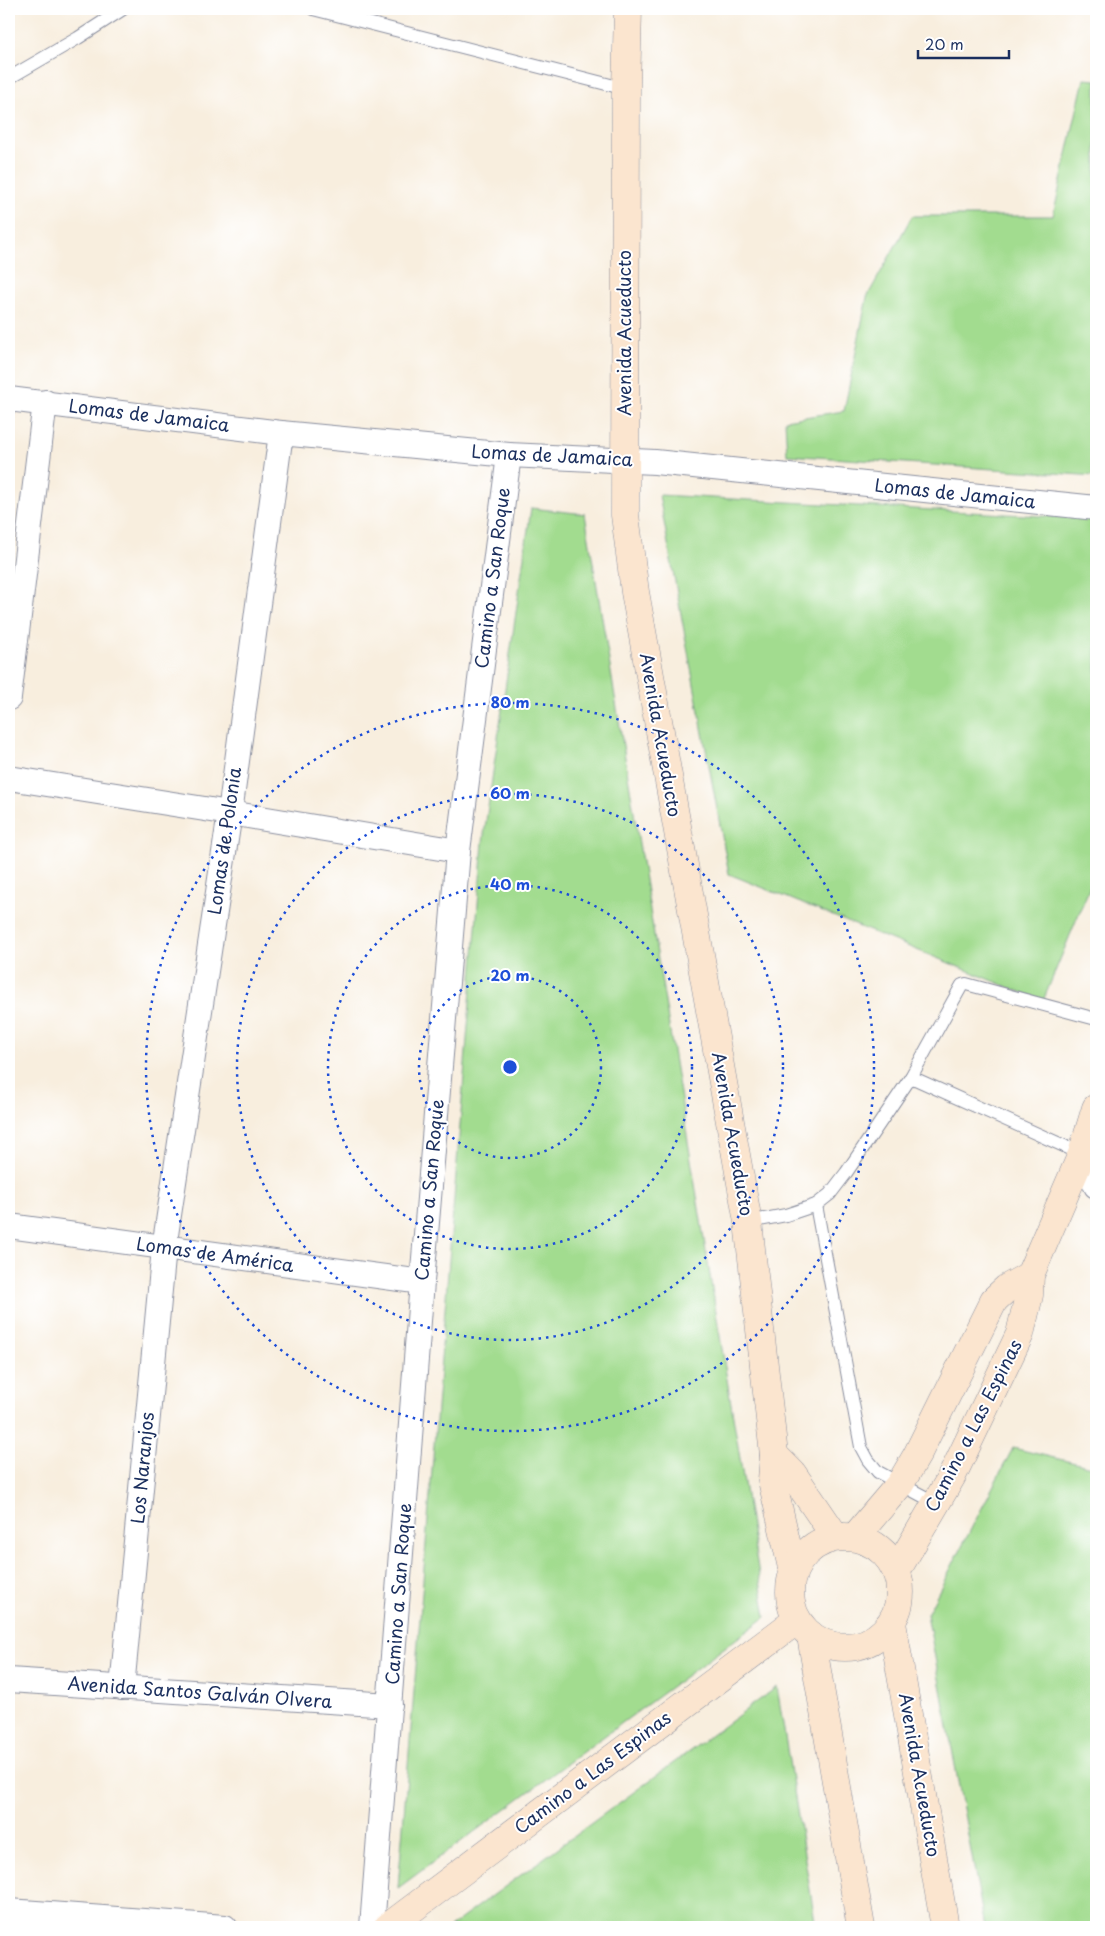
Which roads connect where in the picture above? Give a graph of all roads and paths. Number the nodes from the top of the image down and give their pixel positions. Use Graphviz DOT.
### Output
graph roads {
  1 [pos="123,9"];
  2 [pos="313,9"];
  3 [pos="628,9"];
  4 [pos="9,78"];
  5 [pos="626,89"];
  6 [pos="9,399"];
  7 [pos="45,402"];
  8 [pos="281,433"];
  9 [pos="509,455"];
  10 [pos="625,460"];
  11 [pos="1096,508"];
  12 [pos="9,698"];
  13 [pos="9,778"];
  14 [pos="230,813"];
  15 [pos="458,851"];
  16 [pos="1096,1019"];
  17 [pos="911,1077"];
  18 [pos="1096,1108"];
  19 [pos="1082,1154"];
  20 [pos="1096,1186"];
  21 [pos="816,1205"];
  22 [pos="748,1222"];
  23 [pos="9,1226"];
  24 [pos="164,1248"];
  25 [pos="1030,1275"];
  26 [pos="422,1282"];
  27 [pos="774,1455"];
  28 [pos="900,1484"];
  29 [pos="936,1503"];
  30 [pos="845,1536"];
  31 [pos="897,1570"];
  32 [pos="793,1572"];
  33 [pos="892,1623"];
  34 [pos="804,1628"];
  35 [pos="9,1680"];
  36 [pos="122,1688"];
  37 [pos="390,1705"];
  38 [pos="9,1911"];
  39 [pos="225,1927"];
  40 [pos="372,1927"];
  41 [pos="388,1927"];
  42 [pos="861,1927"];
  43 [pos="945,1927"];
  1 -- 4 [label="lane"];
  2 -- 5 [label="lane"];
  3 -- 5 [label="street, Avenida Acueducto"];
  5 -- 10 [label="street, Avenida Acueducto"];
  6 -- 7 [label="street, Lomas de Jamaica"];
  7 -- 8 [label="street, Lomas de Jamaica"];
  7 -- 12 [label="street"];
  8 -- 9 [label="street, Lomas de Jamaica"];
  8 -- 14 [label="street, Lomas de Polonia"];
  9 -- 10 [label="street, Lomas de Jamaica"];
  9 -- 15 [label="street, Camino a San Roque"];
  10 -- 11 [label="street, Lomas de Jamaica"];
  10 -- 22 [label="street, Avenida Acueducto"];
  13 -- 14 [label="street"];
  14 -- 15 [label="street"];
  14 -- 24 [label="street, Lomas de Polonia"];
  15 -- 26 [label="street, Camino a San Roque"];
  16 -- 17 [label="lane"];
  17 -- 19 [label="lane"];
  17 -- 21 [label="lane"];
  18 -- 19 [label="street, Camino a Las Espinas"];
  19 -- 20 [label="street"];
  19 -- 25 [label="street, Camino a Las Espinas"];
  21 -- 22 [label="lane"];
  21 -- 28 [label="lane"];
  22 -- 27 [label="street, Avenida Acueducto"];
  23 -- 24 [label="street, Lomas de América"];
  24 -- 26 [label="street, Lomas de América"];
  24 -- 36 [label="street, Los Naranjos"];
  25 -- 28 [label="street"];
  25 -- 29 [label="street, Camino a Las Espinas"];
  26 -- 37 [label="street, Camino a San Roque"];
  27 -- 30 [label="street"];
  27 -- 32 [label="street, Avenida Acueducto"];
  28 -- 29 [label="lane"];
  28 -- 30 [label="street"];
  29 -- 31 [label="street, Camino a Las Espinas"];
  30 -- 31 [label="street"];
  30 -- 32 [label="street"];
  31 -- 33 [label="street"];
  32 -- 34 [label="street"];
  33 -- 34 [label="street"];
  33 -- 43 [label="street, Avenida Acueducto"];
  34 -- 41 [label="street, Camino a Las Espinas"];
  34 -- 42 [label="street"];
  35 -- 36 [label="street, Avenida Santos Galván Olvera"];
  36 -- 37 [label="street, Avenida Santos Galván Olvera"];
  37 -- 40 [label="street, Camino a San Roque"];
  38 -- 39 [label="street"];
}
